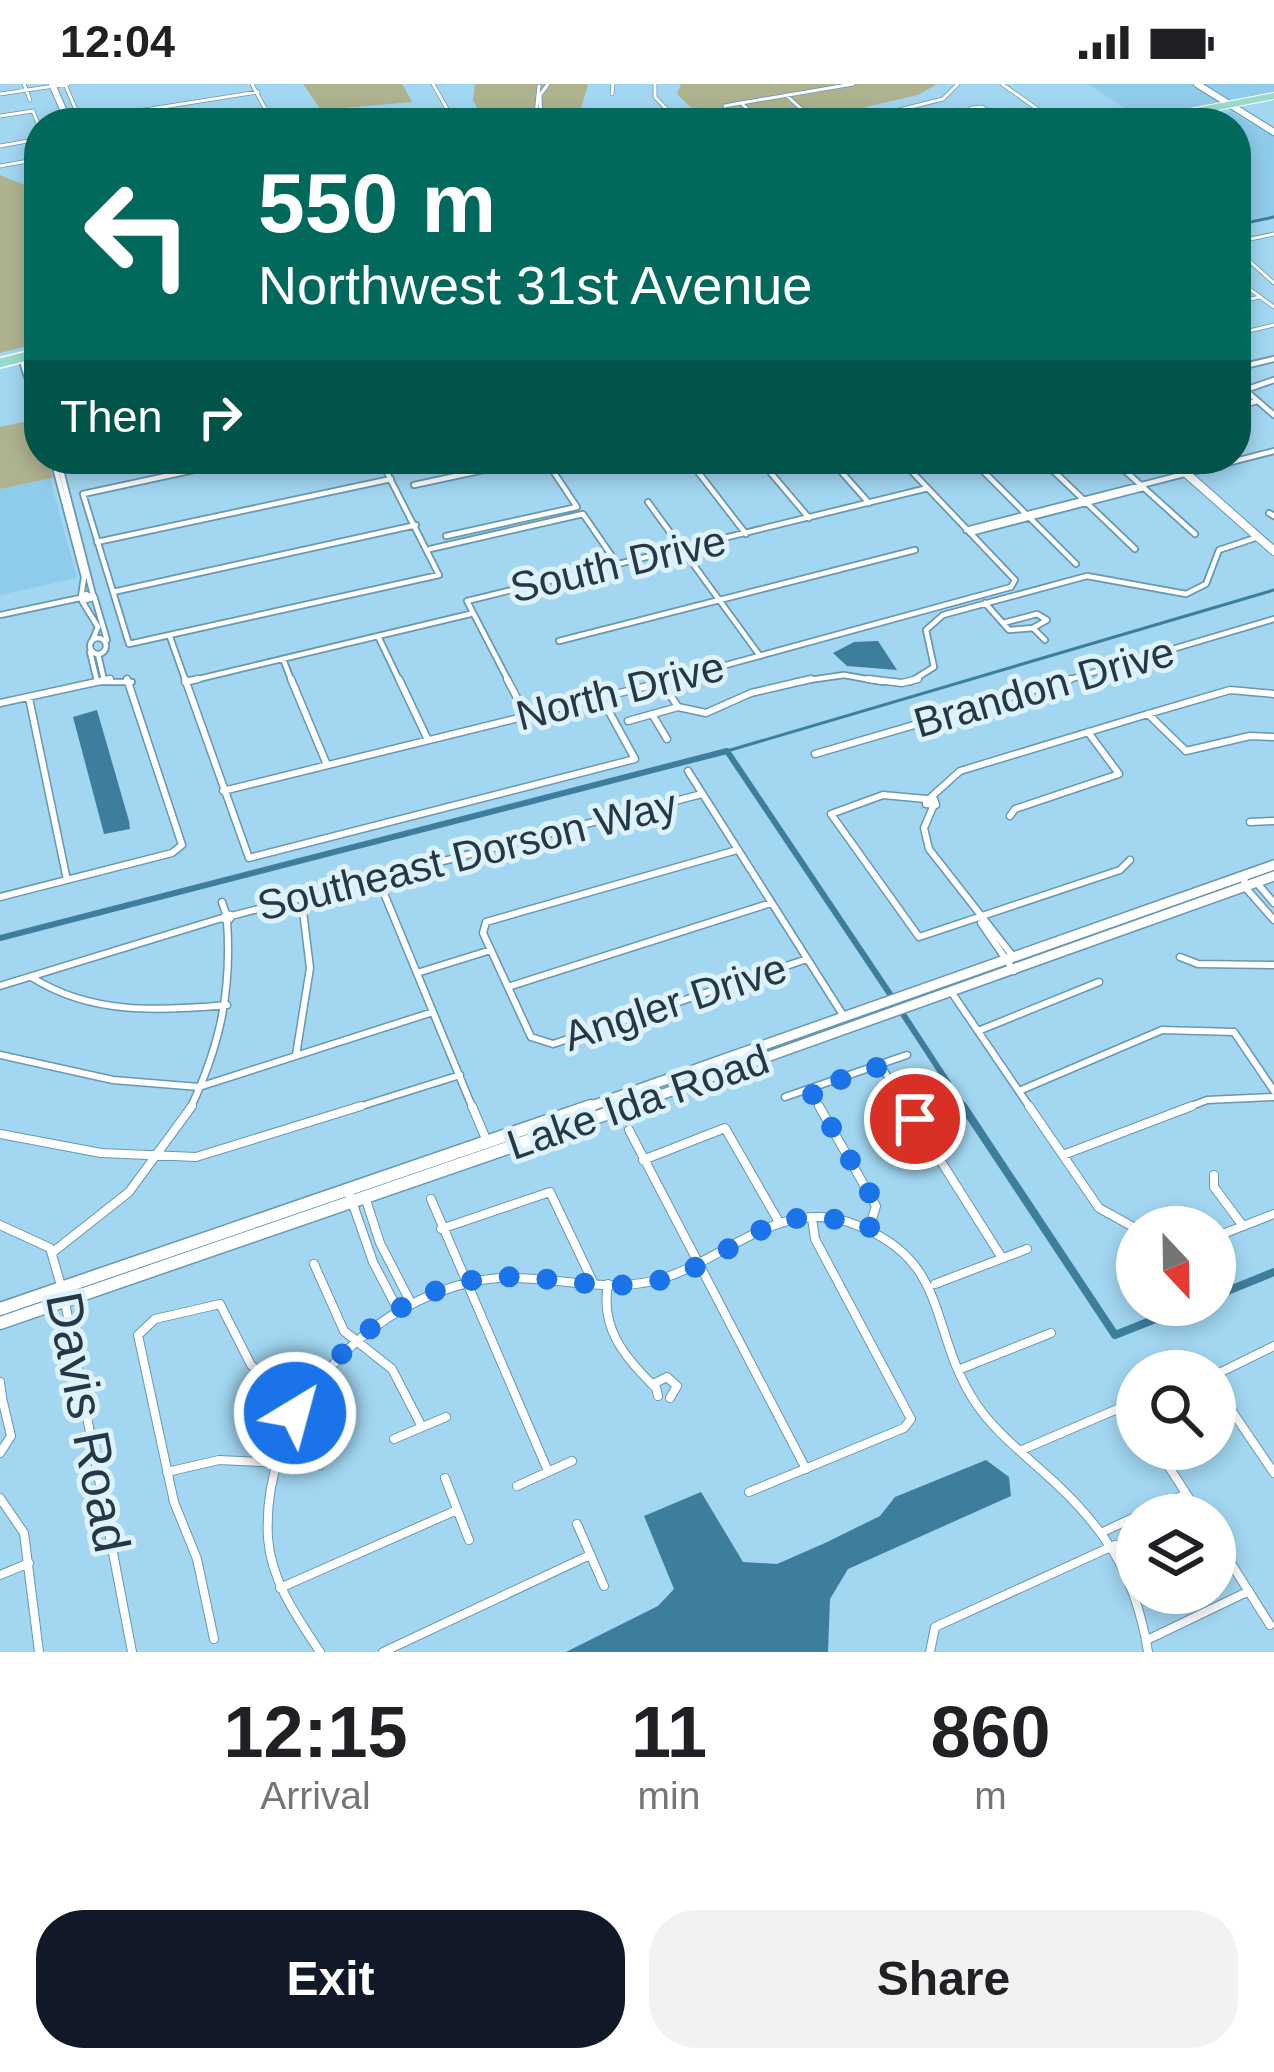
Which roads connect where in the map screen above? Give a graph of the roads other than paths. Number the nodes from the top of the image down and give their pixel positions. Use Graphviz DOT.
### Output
graph roads {
  1 [pos="66,84"];
  2 [pos="252,84"];
  3 [pos="613,84"];
  4 [pos="853,84"];
  5 [pos="958,84"];
  6 [pos="1002,84"];
  7 [pos="1197,84"];
  8 [pos="1207,84"];
  9 [pos="52,85"];
  10 [pos="25,87"];
  11 [pos="258,92"];
  12 [pos="230,93"];
  13 [pos="0,94"];
  14 [pos="612,94"];
  15 [pos="786,95"];
  16 [pos="1274,98"];
  17 [pos="30,100"];
  18 [pos="741,103"];
  19 [pos="1236,105"];
  20 [pos="725,106"];
  21 [pos="136,108"];
  22 [pos="168,108"];
  23 [pos="268,108"];
  24 [pos="746,108"];
  25 [pos="800,108"];
  26 [pos="907,108"];
  27 [pos="1036,108"];
  28 [pos="1220,108"];
  29 [pos="1241,108"];
  30 [pos="24,145"];
  31 [pos="0,146"];
  32 [pos="20,146"];
  33 [pos="24,156"];
  34 [pos="1251,262"];
  35 [pos="1274,283"];
  36 [pos="1251,291"];
  37 [pos="1260,297"];
  38 [pos="1251,299"];
  39 [pos="1274,307"];
  40 [pos="23,357"];
  41 [pos="0,360"];
  42 [pos="24,361"];
  43 [pos="1251,394"];
  44 [pos="1257,401"];
  45 [pos="1251,402"];
  46 [pos="1274,415"];
  47 [pos="60,474"];
  48 [pos="60,474"];
  49 [pos="171,474"];
  50 [pos="388,474"];
  51 [pos="465,474"];
  52 [pos="555,474"];
  53 [pos="700,474"];
  54 [pos="771,474"];
  55 [pos="843,474"];
  56 [pos="914,474"];
  57 [pos="986,474"];
  58 [pos="1057,474"];
  59 [pos="1129,474"];
  60 [pos="1188,474"];
  61 [pos="391,479"];
  62 [pos="414,485"];
  63 [pos="1142,486"];
  64 [pos="928,488"];
  65 [pos="1085,501"];
  66 [pos="648,502"];
  67 [pos="869,503"];
  68 [pos="1027,516"];
  69 [pos="808,518"];
  70 [pos="416,525"];
  71 [pos="968,532"];
  72 [pos="746,534"];
  73 [pos="1195,534"];
  74 [pos="446,536"];
  75 [pos="1258,537"];
  76 [pos="97,542"];
  77 [pos="429,549"];
  78 [pos="1135,549"];
  79 [pos="683,550"];
  80 [pos="916,550"];
  81 [pos="1274,551"];
  82 [pos="1076,564"];
  83 [pos="618,565"];
  84 [pos="113,592"];
  85 [pos="93,596"];
  86 [pos="81,599"];
  87 [pos="720,601"];
  88 [pos="985,603"];
  89 [pos="470,614"];
  90 [pos="0,615"];
  91 [pos="1274,620"];
  92 [pos="1003,623"];
  93 [pos="1033,628"];
  94 [pos="378,636"];
  95 [pos="170,637"];
  96 [pos="1045,640"];
  97 [pos="559,641"];
  98 [pos="91,642"];
  99 [pos="108,643"];
  100 [pos="94,652"];
  101 [pos="760,656"];
  102 [pos="283,659"];
  103 [pos="101,681"];
  104 [pos="185,682"];
  105 [pos="669,693"];
  106 [pos="1274,694"];
  107 [pos="601,697"];
  108 [pos="29,698"];
  109 [pos="0,703"];
  110 [pos="678,707"];
  111 [pos="652,714"];
  112 [pos="1148,714"];
  113 [pos="526,716"];
  114 [pos="628,721"];
  115 [pos="1088,732"];
  116 [pos="1274,736"];
  117 [pos="668,739"];
  118 [pos="428,740"];
  119 [pos="815,754"];
  120 [pos="327,765"];
  121 [pos="688,771"];
  122 [pos="223,791"];
  123 [pos="702,794"];
  124 [pos="930,804"];
  125 [pos="1010,816"];
  126 [pos="1274,821"];
  127 [pos="1250,822"];
  128 [pos="737,850"];
  129 [pos="1130,860"];
  130 [pos="1274,865"];
  131 [pos="376,874"];
  132 [pos="1274,876"];
  133 [pos="67,880"];
  134 [pos="1248,881"];
  135 [pos="301,896"];
  136 [pos="0,897"];
  137 [pos="222,902"];
  138 [pos="771,903"];
  139 [pos="1274,903"];
  140 [pos="226,917"];
  141 [pos="980,920"];
  142 [pos="1274,920"];
  143 [pos="491,950"];
  144 [pos="1180,957"];
  145 [pos="807,959"];
  146 [pos="1014,965"];
  147 [pos="1274,965"];
  148 [pos="417,973"];
  149 [pos="32,977"];
  150 [pos="1099,982"];
  151 [pos="0,986"];
  152 [pos="508,987"];
  153 [pos="952,994"];
  154 [pos="909,1003"];
  155 [pos="227,1006"];
  156 [pos="434,1012"];
  157 [pos="848,1024"];
  158 [pos="978,1031"];
  159 [pos="0,1055"];
  160 [pos="296,1055"];
  161 [pos="907,1055"];
  162 [pos="881,1066"];
  163 [pos="460,1075"];
  164 [pos="200,1088"];
  165 [pos="810,1090"];
  166 [pos="1019,1091"];
  167 [pos="1274,1094"];
  168 [pos="785,1097"];
  169 [pos="629,1130"];
  170 [pos="0,1134"];
  171 [pos="488,1142"];
  172 [pos="1063,1155"];
  173 [pos="156,1157"];
  174 [pos="644,1160"];
  175 [pos="1214,1175"];
  176 [pos="363,1191"];
  177 [pos="350,1196"];
  178 [pos="430,1199"];
  179 [pos="1274,1214"];
  180 [pos="812,1218"];
  181 [pos="1116,1218"];
  182 [pos="779,1222"];
  183 [pos="0,1225"];
  184 [pos="1243,1226"];
  185 [pos="441,1229"];
  186 [pos="869,1229"];
  187 [pos="1236,1229"];
  188 [pos="1027,1249"];
  189 [pos="53,1252"];
  190 [pos="1002,1258"];
  191 [pos="314,1264"];
  192 [pos="696,1267"];
  193 [pos="465,1283"];
  194 [pos="594,1284"];
  195 [pos="608,1284"];
  196 [pos="934,1285"];
  197 [pos="64,1294"];
  198 [pos="411,1303"];
  199 [pos="0,1310"];
  200 [pos="398,1310"];
  201 [pos="0,1323"];
  202 [pos="1052,1333"];
  203 [pos="356,1341"];
  204 [pos="1274,1346"];
  205 [pos="1236,1365"];
  206 [pos="958,1370"];
  207 [pos="0,1382"];
  208 [pos="670,1398"];
  209 [pos="1,1399"];
  210 [pos="299,1407"];
  211 [pos="1116,1410"];
  212 [pos="1236,1416"];
  213 [pos="446,1417"];
  214 [pos="422,1427"];
  215 [pos="394,1439"];
  216 [pos="1022,1450"];
  217 [pos="0,1453"];
  218 [pos="572,1461"];
  219 [pos="275,1463"];
  220 [pos="320,1465"];
  221 [pos="1272,1467"];
  222 [pos="806,1469"];
  223 [pos="1171,1470"];
  224 [pos="548,1471"];
  225 [pos="167,1472"];
  226 [pos="445,1478"];
  227 [pos="517,1486"];
  228 [pos="748,1492"];
  229 [pos="1186,1494"];
  230 [pos="0,1498"];
  231 [pos="458,1510"];
  232 [pos="578,1524"];
  233 [pos="1116,1526"];
  234 [pos="1105,1531"];
  235 [pos="469,1540"];
  236 [pos="1114,1546"];
  237 [pos="590,1555"];
  238 [pos="29,1563"];
  239 [pos="1236,1571"];
  240 [pos="0,1575"];
  241 [pos="604,1586"];
  242 [pos="280,1588"];
  243 [pos="1249,1591"];
  244 [pos="1270,1625"];
  245 [pos="214,1639"];
  246 [pos="1147,1646"];
  247 [pos="39,1652"];
  248 [pos="131,1652"];
  249 [pos="320,1652"];
  250 [pos="383,1652"];
  251 [pos="930,1652"];
  1 -- 9 [label="street"];
  2 -- 11 [label="street"];
  3 -- 14 [label="street"];
  4 -- 15 [label="street"];
  5 -- 26 [label="street"];
  6 -- 27 [label="street"];
  7 -- 19 [label="street"];
  8 -- 19 [label="street"];
  9 -- 10 [label="street"];
  10 -- 13 [label="street"];
  10 -- 17 [label="street"];
  11 -- 22 [label="street"];
  11 -- 23 [label="street"];
  12 -- 21 [label="street"];
  15 -- 18 [label="street"];
  15 -- 25 [label="street"];
  16 -- 19 [label="main road"];
  18 -- 20 [label="street"];
  18 -- 24 [label="street"];
  19 -- 28 [label="main road"];
  19 -- 29 [label="street"];
  30 -- 32 [label="street"];
  31 -- 32 [label="street"];
  32 -- 33 [label="street"];
  34 -- 35 [label="street"];
  36 -- 37 [label="street"];
  37 -- 38 [label="street"];
  37 -- 39 [label="street"];
  40 -- 41 [label="main road"];
  40 -- 42 [label="street"];
  43 -- 44 [label="street"];
  44 -- 45 [label="street"];
  44 -- 46 [label="street"];
  47 -- 85 [label="street"];
  48 -- 86 [label="street"];
  49 -- 76 [label="street"];
  50 -- 61 [label="street"];
  51 -- 62 [label="street"];
  52 -- 74 [label="street"];
  53 -- 72 [label="street"];
  54 -- 69 [label="street"];
  55 -- 67 [label="street"];
  56 -- 64 [label="street"];
  57 -- 68 [label="street"];
  58 -- 65 [label="street"];
  59 -- 63 [label="street"];
  60 -- 63 [label="street"];
  60 -- 75 [label="street"];
  61 -- 70 [label="street"];
  61 -- 76 [label="street"];
  63 -- 65 [label="street"];
  63 -- 73 [label="street"];
  64 -- 67 [label="street, South Drive"];
  64 -- 71 [label="street"];
  65 -- 68 [label="street"];
  65 -- 78 [label="street"];
  66 -- 79 [label="street"];
  67 -- 69 [label="street, South Drive"];
  68 -- 71 [label="street"];
  68 -- 82 [label="street"];
  69 -- 72 [label="street, South Drive"];
  70 -- 77 [label="street"];
  70 -- 84 [label="street"];
  71 -- 101 [label="street, North Drive"];
  72 -- 79 [label="street, South Drive"];
  75 -- 81 [label="street"];
  75 -- 88 [label="street"];
  76 -- 84 [label="street"];
  77 -- 83 [label="street"];
  77 -- 95 [label="street"];
  79 -- 83 [label="street, South Drive"];
  79 -- 87 [label="street"];
  80 -- 87 [label="street"];
  83 -- 89 [label="street, South Drive"];
  84 -- 95 [label="street"];
  85 -- 86 [label="street"];
  85 -- 99 [label="street"];
  86 -- 90 [label="street"];
  86 -- 98 [label="street"];
  87 -- 97 [label="street"];
  87 -- 101 [label="street"];
  88 -- 92 [label="street"];
  88 -- 110 [label="street"];
  89 -- 94 [label="street, South Drive"];
  89 -- 113 [label="street"];
  91 -- 119 [label="street, Brandon Drive"];
  92 -- 93 [label="street"];
  92 -- 93 [label="street"];
  93 -- 96 [label="street"];
  94 -- 102 [label="street, South Drive"];
  94 -- 118 [label="street"];
  95 -- 104 [label="street"];
  98 -- 99 [label="street"];
  98 -- 100 [label="street"];
  99 -- 100 [label="street"];
  100 -- 103 [label="street"];
  101 -- 107 [label="street, North Drive"];
  102 -- 104 [label="street, South Drive"];
  102 -- 120 [label="street"];
  103 -- 108 [label="street"];
  103 -- 133 [label="street"];
  104 -- 122 [label="street"];
  105 -- 110 [label="street"];
  106 -- 112 [label="street"];
  107 -- 113 [label="street, North Drive"];
  107 -- 122 [label="street"];
  108 -- 109 [label="street"];
  108 -- 133 [label="street"];
  110 -- 111 [label="street"];
  111 -- 114 [label="street"];
  111 -- 117 [label="street"];
  112 -- 115 [label="street"];
  112 -- 116 [label="street"];
  113 -- 118 [label="street, North Drive"];
  115 -- 124 [label="street"];
  115 -- 125 [label="street"];
  118 -- 120 [label="street, North Drive"];
  120 -- 122 [label="street, North Drive"];
  121 -- 123 [label="street"];
  123 -- 128 [label="street"];
  123 -- 131 [label="street, Southeast Dorson Way"];
  124 -- 141 [label="street"];
  124 -- 141 [label="street"];
  126 -- 127 [label="street"];
  128 -- 138 [label="street"];
  128 -- 143 [label="street"];
  129 -- 141 [label="street"];
  130 -- 134 [label="street, Lake Ida Road"];
  131 -- 135 [label="street, Southeast Dorson Way"];
  131 -- 148 [label="street"];
  132 -- 134 [label="street, Lake Ida Road"];
  133 -- 136 [label="street"];
  134 -- 139 [label="street"];
  134 -- 142 [label="street"];
  134 -- 146 [label="street, Lake Ida Road"];
  135 -- 140 [label="street, Southeast Dorson Way"];
  135 -- 160 [label="street"];
  137 -- 140 [label="street"];
  138 -- 145 [label="street"];
  138 -- 152 [label="street"];
  140 -- 149 [label="street, Southeast Dorson Way"];
  140 -- 155 [label="street"];
  141 -- 146 [label="street"];
  143 -- 148 [label="street"];
  143 -- 152 [label="street"];
  144 -- 147 [label="street"];
  145 -- 152 [label="street, Angler Drive"];
  145 -- 157 [label="street"];
  146 -- 153 [label="street, Lake Ida Road"];
  146 -- 154 [label="street, Lake Ida Road"];
  148 -- 156 [label="street"];
  149 -- 151 [label="street, Southeast Dorson Way"];
  149 -- 155 [label="street"];
  150 -- 158 [label="street"];
  153 -- 154 [label="street, Lake Ida Road"];
  153 -- 158 [label="street"];
  154 -- 157 [label="street, Lake Ida Road"];
  155 -- 164 [label="street"];
  156 -- 160 [label="street"];
  156 -- 163 [label="street"];
  157 -- 171 [label="street, Lake Ida Road"];
  157 -- 176 [label="street, Lake Ida Road"];
  158 -- 166 [label="street"];
  159 -- 164 [label="street"];
  160 -- 164 [label="street"];
  161 -- 162 [label="street"];
  162 -- 165 [label="street"];
  162 -- 190 [label="street"];
  163 -- 171 [label="street"];
  163 -- 173 [label="street"];
  164 -- 173 [label="street"];
  165 -- 168 [label="street"];
  165 -- 186 [label="street"];
  166 -- 167 [label="street"];
  166 -- 172 [label="street"];
  167 -- 172 [label="street"];
  169 -- 174 [label="street"];
  170 -- 173 [label="street"];
  171 -- 176 [label="street, Lake Ida Road"];
  172 -- 181 [label="street"];
  173 -- 189 [label="street"];
  174 -- 182 [label="street"];
  174 -- 192 [label="street"];
  175 -- 184 [label="street"];
  176 -- 177 [label="street, Lake Ida Road"];
  176 -- 198 [label="street"];
  177 -- 197 [label="street, Lake Ida Road"];
  177 -- 200 [label="street"];
  178 -- 185 [label="street"];
  179 -- 184 [label="street"];
  180 -- 182 [label="street"];
  180 -- 186 [label="street"];
  180 -- 222 [label="street"];
  182 -- 192 [label="street"];
  183 -- 189 [label="street, Davis Road"];
  184 -- 187 [label="street"];
  185 -- 193 [label="street"];
  185 -- 194 [label="street"];
  186 -- 196 [label="street"];
  188 -- 190 [label="street"];
  189 -- 197 [label="street, Davis Road"];
  190 -- 196 [label="street"];
  191 -- 203 [label="street"];
  192 -- 195 [label="street"];
  192 -- 222 [label="street"];
  193 -- 194 [label="street"];
  193 -- 198 [label="street"];
  193 -- 224 [label="street"];
  194 -- 195 [label="street"];
  195 -- 208 [label="street"];
  196 -- 206 [label="street"];
  197 -- 199 [label="street, Lake Ida Road"];
  197 -- 201 [label="street, Lake Ida Road"];
  197 -- 248 [label="street, Davis Road"];
  198 -- 200 [label="street"];
  200 -- 203 [label="street"];
  202 -- 206 [label="street"];
  203 -- 210 [label="street"];
  203 -- 214 [label="street"];
  204 -- 205 [label="street"];
  206 -- 216 [label="street"];
  207 -- 209 [label="street"];
  209 -- 217 [label="street"];
  210 -- 219 [label="street"];
  210 -- 225 [label="street"];
  211 -- 216 [label="street"];
  212 -- 221 [label="street"];
  213 -- 214 [label="street"];
  214 -- 215 [label="street"];
  216 -- 234 [label="street"];
  218 -- 224 [label="street"];
  219 -- 220 [label="street"];
  219 -- 225 [label="street"];
  219 -- 242 [label="street"];
  222 -- 228 [label="street"];
  223 -- 229 [label="street"];
  224 -- 227 [label="street"];
  225 -- 245 [label="street"];
  226 -- 231 [label="street"];
  230 -- 238 [label="street"];
  231 -- 235 [label="street"];
  231 -- 242 [label="street"];
  232 -- 237 [label="street"];
  233 -- 234 [label="street"];
  234 -- 236 [label="street"];
  236 -- 246 [label="street"];
  236 -- 251 [label="street"];
  237 -- 241 [label="street"];
  237 -- 250 [label="street"];
  238 -- 240 [label="street"];
  238 -- 247 [label="street"];
  239 -- 243 [label="street"];
  242 -- 249 [label="street"];
  243 -- 244 [label="street"];
  243 -- 246 [label="street"];
}
